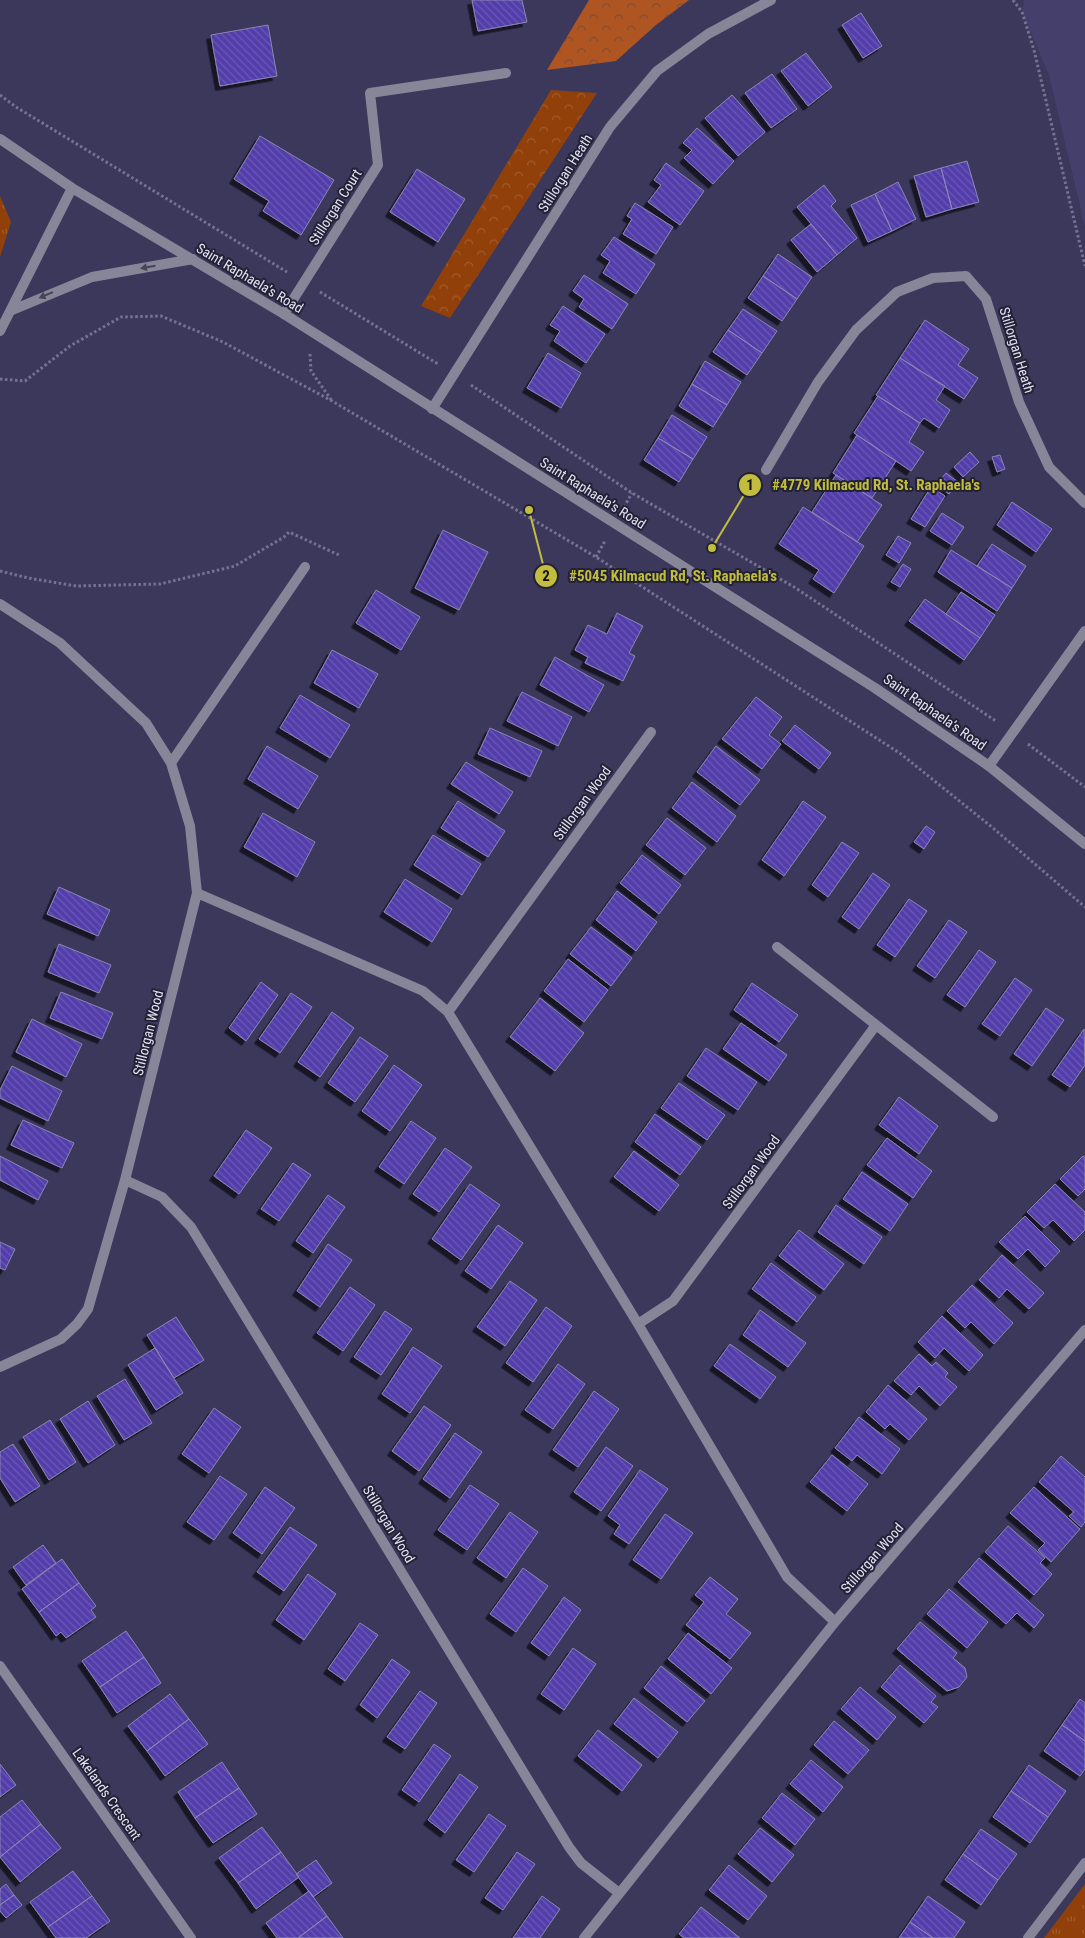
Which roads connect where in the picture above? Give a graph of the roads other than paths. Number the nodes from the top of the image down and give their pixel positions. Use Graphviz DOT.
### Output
graph roads {
  1 [pos="771,0"];
  2 [pos="506,73"];
  3 [pos="0,139"];
  4 [pos="72,188"];
  5 [pos="193,259"];
  6 [pos="10,311"];
  7 [pos="284,314"];
  8 [pos="0,331"];
  9 [pos="432,409"];
  10 [pos="766,470"];
  11 [pos="1085,503"];
  12 [pos="305,567"];
  13 [pos="0,604"];
  14 [pos="1085,631"];
  15 [pos="651,732"];
  16 [pos="171,763"];
  17 [pos="989,766"];
  18 [pos="1085,844"];
  19 [pos="197,894"];
  20 [pos="777,947"];
  21 [pos="448,1012"];
  22 [pos="876,1025"];
  23 [pos="993,1117"];
  24 [pos="125,1180"];
  25 [pos="638,1324"];
  26 [pos="1085,1330"];
  27 [pos="0,1367"];
  28 [pos="835,1622"];
  29 [pos="0,1666"];
  30 [pos="1085,1863"];
  31 [pos="619,1893"];
  32 [pos="191,1938"];
  33 [pos="584,1938"];
  34 [pos="1028,1938"];
  1 -- 9 [label="street, Stillorgan Heath"];
  2 -- 7 [label="street, Stillorgan Court"];
  3 -- 4 [label="street, Saint Raphaela’s Road"];
  4 -- 5 [label="street, Saint Raphaela’s Road"];
  4 -- 6 [label="street"];
  5 -- 6 [label="street, one-way"];
  5 -- 7 [label="street, Saint Raphaela’s Road"];
  6 -- 8 [label="street"];
  7 -- 9 [label="street, Saint Raphaela’s Road"];
  9 -- 17 [label="street, Saint Raphaela’s Road"];
  10 -- 11 [label="street, Stillorgan Heath"];
  12 -- 16 [label="street"];
  13 -- 16 [label="street, Stillorgan Wood"];
  14 -- 17 [label="street"];
  15 -- 21 [label="street, Stillorgan Wood"];
  16 -- 19 [label="street, Stillorgan Wood"];
  17 -- 18 [label="street, Saint Raphaela’s Road"];
  19 -- 21 [label="street"];
  19 -- 24 [label="street, Stillorgan Wood"];
  20 -- 22 [label="street"];
  21 -- 25 [label="street"];
  22 -- 23 [label="street"];
  22 -- 25 [label="street, Stillorgan Wood"];
  24 -- 27 [label="street, Stillorgan Wood"];
  24 -- 31 [label="street, Stillorgan Wood"];
  25 -- 28 [label="street"];
  26 -- 28 [label="street, Stillorgan Wood"];
  28 -- 31 [label="street, Stillorgan Wood"];
  29 -- 32 [label="street, Lakelands Crescent"];
  30 -- 34 [label="street"];
  31 -- 33 [label="street, Stillorgan Wood"];
}
